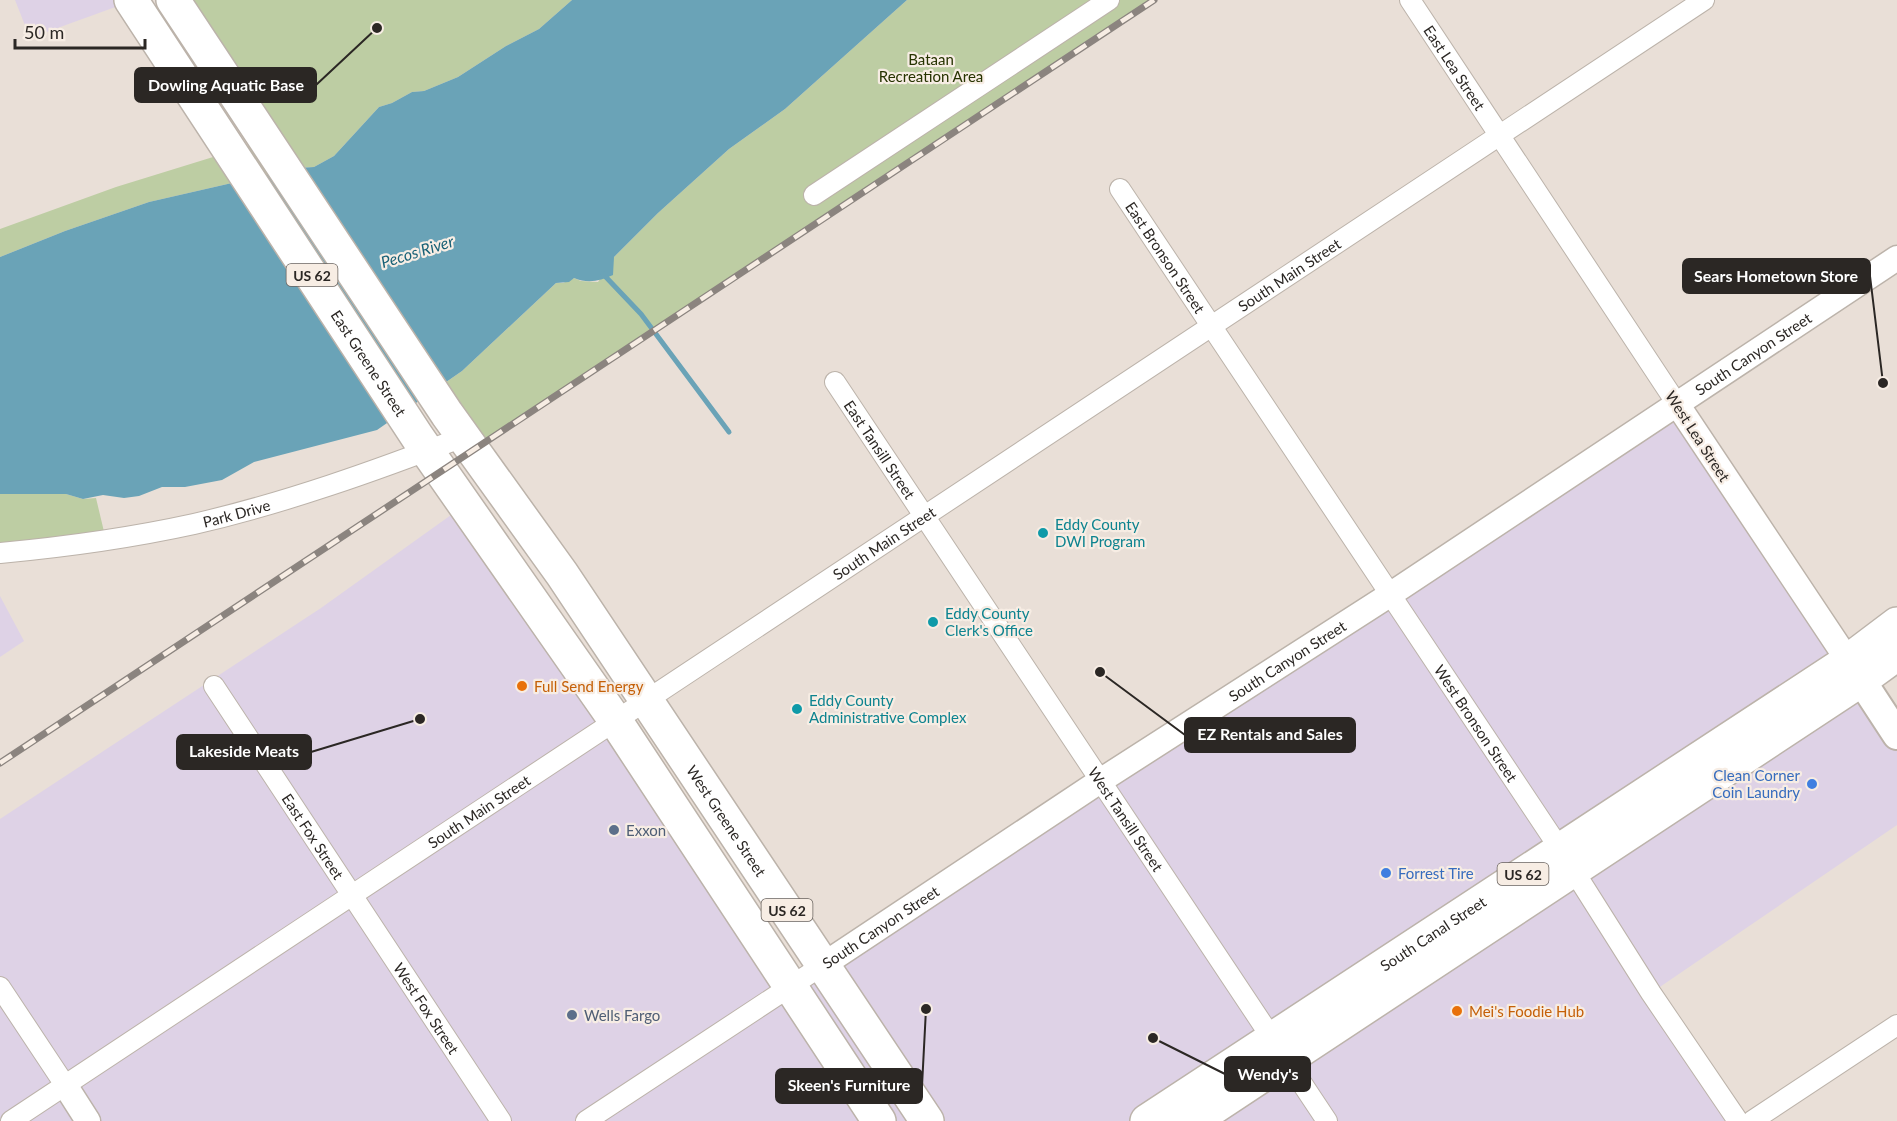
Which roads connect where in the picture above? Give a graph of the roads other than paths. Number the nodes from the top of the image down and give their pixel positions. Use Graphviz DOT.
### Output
graph roads {
  1 [pos="131,0"];
  2 [pos="173,0"];
  3 [pos="1109,0"];
  4 [pos="1410,0"];
  5 [pos="1704,0"];
  6 [pos="1499,136"];
  7 [pos="1120,189"];
  8 [pos="813,195"];
  9 [pos="1897,258"];
  10 [pos="1212,327"];
  11 [pos="835,382"];
  12 [pos="1677,404"];
  13 [pos="463,437"];
  14 [pos="419,440"];
  15 [pos="924,517"];
  16 [pos="0,553"];
  17 [pos="1391,594"];
  18 [pos="1897,624"];
  19 [pos="1897,654"];
  20 [pos="1854,671"];
  21 [pos="214,686"];
  22 [pos="646,699"];
  23 [pos="615,720"];
  24 [pos="1897,735"];
  25 [pos="1100,781"];
  26 [pos="1567,860"];
  27 [pos="352,895"];
  28 [pos="823,965"];
  29 [pos="791,986"];
  30 [pos="0,987"];
  31 [pos="1897,1025"];
  32 [pos="1279,1049"];
  33 [pos="65,1085"];
  34 [pos="10,1121"];
  35 [pos="88,1121"];
  36 [pos="501,1121"];
  37 [pos="586,1121"];
  38 [pos="879,1121"];
  39 [pos="927,1121"];
  40 [pos="1147,1121"];
  41 [pos="1193,1121"];
  42 [pos="1327,1121"];
  43 [pos="1738,1121"];
  44 [pos="1752,1121"];
  1 -- 14 [label="highway, East Greene Street / US 62"];
  2 -- 13 [label="highway, US 62"];
  3 -- 8 [label="street"];
  4 -- 6 [label="street, East Lea Street"];
  5 -- 6 [label="street, South Main Street"];
  6 -- 10 [label="street, South Main Street"];
  6 -- 12 [label="street, West Lea Street"];
  7 -- 10 [label="street, East Bronson Street"];
  9 -- 12 [label="street, South Canyon Street"];
  10 -- 15 [label="street, South Main Street"];
  10 -- 17 [label="street, West Bronson Street"];
  11 -- 15 [label="street, East Tansill Street"];
  12 -- 17 [label="street, South Canyon Street"];
  12 -- 20 [label="street, West Lea Street"];
  13 -- 14 [label="street, Park Drive"];
  13 -- 22 [label="highway, US 62"];
  14 -- 16 [label="street, Park Drive"];
  14 -- 23 [label="highway, East Greene Street / US 62"];
  15 -- 22 [label="street, South Main Street"];
  15 -- 25 [label="street, West Tansill Street"];
  17 -- 25 [label="street, South Canyon Street"];
  17 -- 26 [label="street, West Bronson Street"];
  18 -- 20 [label="highway, South Canal Street / US 62"];
  19 -- 20 [label="highway, South Canal Street / US 62"];
  20 -- 24 [label="main road, West Lea Street"];
  20 -- 26 [label="highway, South Canal Street / US 62"];
  21 -- 27 [label="street, East Fox Street"];
  22 -- 23 [label="street, South Main Street"];
  22 -- 28 [label="highway, West Greene Street / US 62"];
  23 -- 27 [label="street, South Main Street"];
  23 -- 29 [label="highway, US 62"];
  25 -- 28 [label="street, South Canyon Street"];
  25 -- 32 [label="street, West Tansill Street"];
  26 -- 32 [label="highway, South Canal Street / US 62"];
  26 -- 43 [label="street, West Bronson Street"];
  27 -- 33 [label="street, South Main Street"];
  27 -- 36 [label="street, West Fox Street"];
  28 -- 29 [label="street, South Canyon Street"];
  28 -- 39 [label="highway, West Greene Street / US 62"];
  29 -- 37 [label="street, South Canyon Street"];
  29 -- 38 [label="highway, US 62"];
  30 -- 33 [label="street"];
  31 -- 44 [label="street"];
  32 -- 40 [label="highway, South Canal Street / US 62"];
  32 -- 41 [label="highway, South Canal Street / US 62"];
  32 -- 42 [label="street, West Tansill Street"];
  33 -- 34 [label="street, South Main Street"];
  33 -- 35 [label="street"];
}
